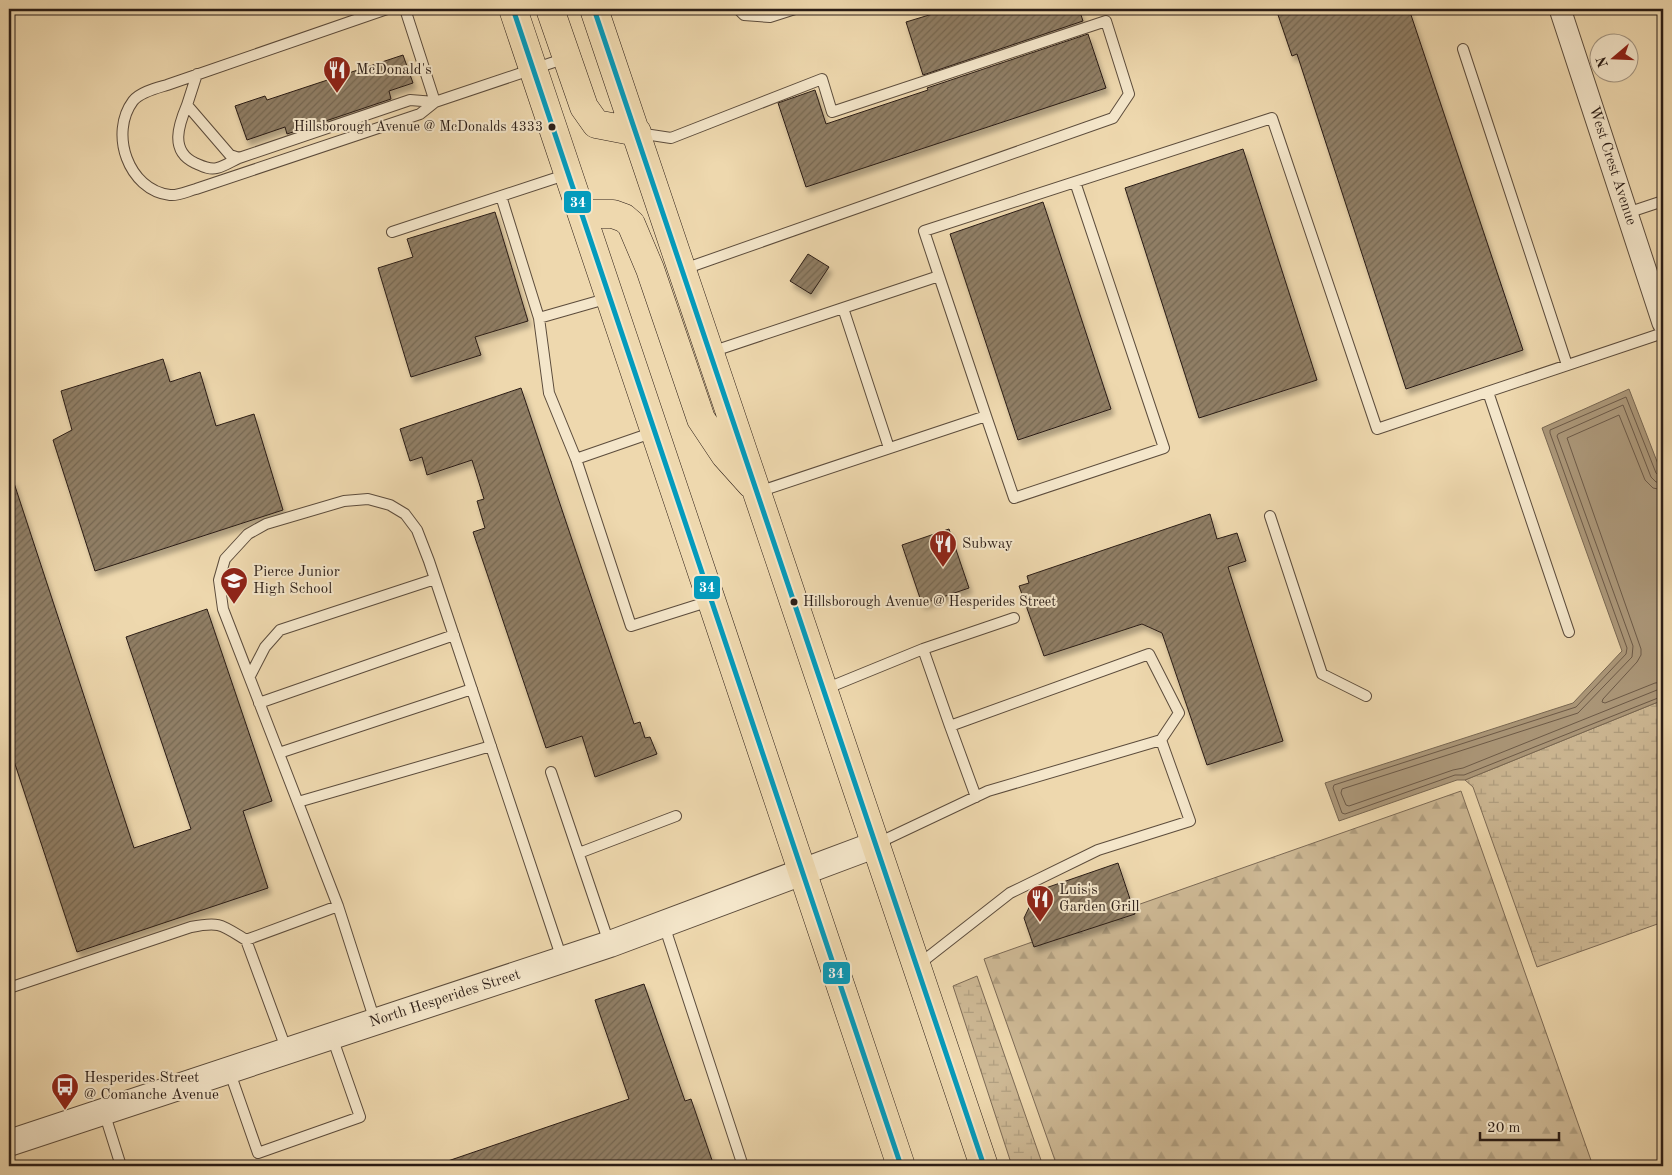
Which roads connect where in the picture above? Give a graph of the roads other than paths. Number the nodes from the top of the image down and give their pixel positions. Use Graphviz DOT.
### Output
graph roads {
  1 [pos="387,9"];
  2 [pos="405,9"];
  3 [pos="513,9"];
  4 [pos="550,9"];
  5 [pos="594,9"];
  6 [pos="738,9"];
  7 [pos="795,9"];
  8 [pos="1560,9"];
  9 [pos="1463,49"];
  10 [pos="567,57"];
  11 [pos="533,69"];
  12 [pos="197,74"];
  13 [pos="435,102"];
  14 [pos="187,104"];
  15 [pos="637,132"];
  16 [pos="239,158"];
  17 [pos="568,174"];
  18 [pos="1075,182"];
  19 [pos="501,196"];
  20 [pos="1663,201"];
  21 [pos="1627,213"];
  22 [pos="582,214"];
  23 [pos="392,232"];
  24 [pos="683,269"];
  25 [pos="939,276"];
  26 [pos="610,298"];
  27 [pos="843,308"];
  28 [pos="538,318"];
  29 [pos="1663,323"];
  30 [pos="1663,333"];
  31 [pos="711,352"];
  32 [pos="1568,364"];
  33 [pos="1488,392"];
  34 [pos="986,416"];
  35 [pos="655,432"];
  36 [pos="890,448"];
  37 [pos="576,459"];
  38 [pos="758,492"];
  39 [pos="1270,516"];
  40 [pos="435,580"];
  41 [pos="711,600"];
  42 [pos="1014,618"];
  43 [pos="1568,632"];
  44 [pos="454,635"];
  45 [pos="923,649"];
  46 [pos="250,676"];
  47 [pos="472,689"];
  48 [pos="824,689"];
  49 [pos="1366,696"];
  50 [pos="260,703"];
  51 [pos="950,726"];
  52 [pos="1161,740"];
  53 [pos="490,746"];
  54 [pos="279,753"];
  55 [pos="551,772"];
  56 [pos="976,797"];
  57 [pos="298,802"];
  58 [pos="676,816"];
  59 [pos="877,844"];
  60 [pos="579,853"];
  61 [pos="802,872"];
  62 [pos="338,906"];
  63 [pos="663,924"];
  64 [pos="246,940"];
  65 [pos="610,944"];
  66 [pos="562,960"];
  67 [pos="917,966"];
  68 [pos="9,988"];
  69 [pos="375,1022"];
  70 [pos="332,1036"];
  71 [pos="287,1052"];
  72 [pos="230,1070"];
  73 [pos="104,1111"];
  74 [pos="9,1143"];
  75 [pos="121,1166"];
  76 [pos="743,1166"];
  77 [pos="901,1166"];
  78 [pos="984,1166"];
  1 -- 12 [label="lane"];
  2 -- 13 [label="lane"];
  3 -- 11 [label="main road"];
  4 -- 10 [label="main road"];
  5 -- 15 [label="main road"];
  6 -- 7 [label="lane"];
  8 -- 21 [label="street, West Crest Avenue"];
  9 -- 32 [label="lane"];
  10 -- 11 [label="lane"];
  10 -- 15 [label="main road"];
  11 -- 13 [label="lane"];
  11 -- 17 [label="main road"];
  12 -- 13 [label="lane"];
  12 -- 14 [label="lane"];
  13 -- 16 [label="lane"];
  14 -- 16 [label="lane"];
  14 -- 16 [label="lane"];
  15 -- 24 [label="main road"];
  15 -- 24 [label="lane"];
  17 -- 19 [label="lane"];
  17 -- 22 [label="main road"];
  18 -- 25 [label="lane"];
  18 -- 33 [label="lane"];
  18 -- 34 [label="lane"];
  19 -- 23 [label="lane"];
  19 -- 28 [label="lane"];
  20 -- 21 [label="lane"];
  21 -- 29 [label="street, West Crest Avenue"];
  22 -- 26 [label="main road"];
  22 -- 38 [label="main road"];
  24 -- 31 [label="main road"];
  25 -- 27 [label="lane"];
  25 -- 34 [label="lane"];
  26 -- 28 [label="lane"];
  26 -- 35 [label="main road"];
  27 -- 31 [label="lane"];
  27 -- 36 [label="lane"];
  28 -- 37 [label="lane"];
  30 -- 32 [label="lane"];
  31 -- 38 [label="main road"];
  32 -- 33 [label="lane"];
  33 -- 43 [label="lane"];
  34 -- 36 [label="lane"];
  35 -- 37 [label="lane"];
  35 -- 41 [label="main road"];
  36 -- 38 [label="lane"];
  37 -- 41 [label="lane"];
  38 -- 48 [label="main road"];
  39 -- 49 [label="lane"];
  40 -- 44 [label="lane"];
  40 -- 46 [label="lane"];
  40 -- 46 [label="lane"];
  41 -- 61 [label="main road"];
  42 -- 45 [label="lane"];
  44 -- 47 [label="lane"];
  44 -- 50 [label="lane"];
  45 -- 48 [label="lane"];
  45 -- 51 [label="lane"];
  46 -- 50 [label="lane"];
  47 -- 53 [label="lane"];
  47 -- 54 [label="lane"];
  48 -- 59 [label="main road"];
  50 -- 54 [label="lane"];
  51 -- 52 [label="lane"];
  51 -- 56 [label="lane"];
  52 -- 56 [label="lane"];
  52 -- 67 [label="lane"];
  53 -- 57 [label="lane"];
  53 -- 66 [label="lane"];
  54 -- 57 [label="lane"];
  55 -- 60 [label="lane"];
  56 -- 59 [label="lane"];
  57 -- 62 [label="lane"];
  58 -- 60 [label="lane"];
  59 -- 61 [label="street, North Hesperides Street"];
  59 -- 67 [label="main road"];
  60 -- 65 [label="lane"];
  61 -- 63 [label="street, North Hesperides Street"];
  61 -- 77 [label="main road"];
  62 -- 64 [label="lane"];
  62 -- 69 [label="lane"];
  63 -- 65 [label="street, North Hesperides Street"];
  63 -- 76 [label="lane"];
  64 -- 68 [label="lane"];
  64 -- 71 [label="lane"];
  65 -- 66 [label="street, North Hesperides Street"];
  66 -- 69 [label="street, North Hesperides Street"];
  67 -- 78 [label="main road"];
  69 -- 70 [label="street, North Hesperides Street"];
  70 -- 71 [label="street, North Hesperides Street"];
  70 -- 72 [label="lane"];
  71 -- 72 [label="street, North Hesperides Street"];
  72 -- 73 [label="street, North Hesperides Street"];
  73 -- 74 [label="street, North Hesperides Street"];
  73 -- 75 [label="lane"];
}
